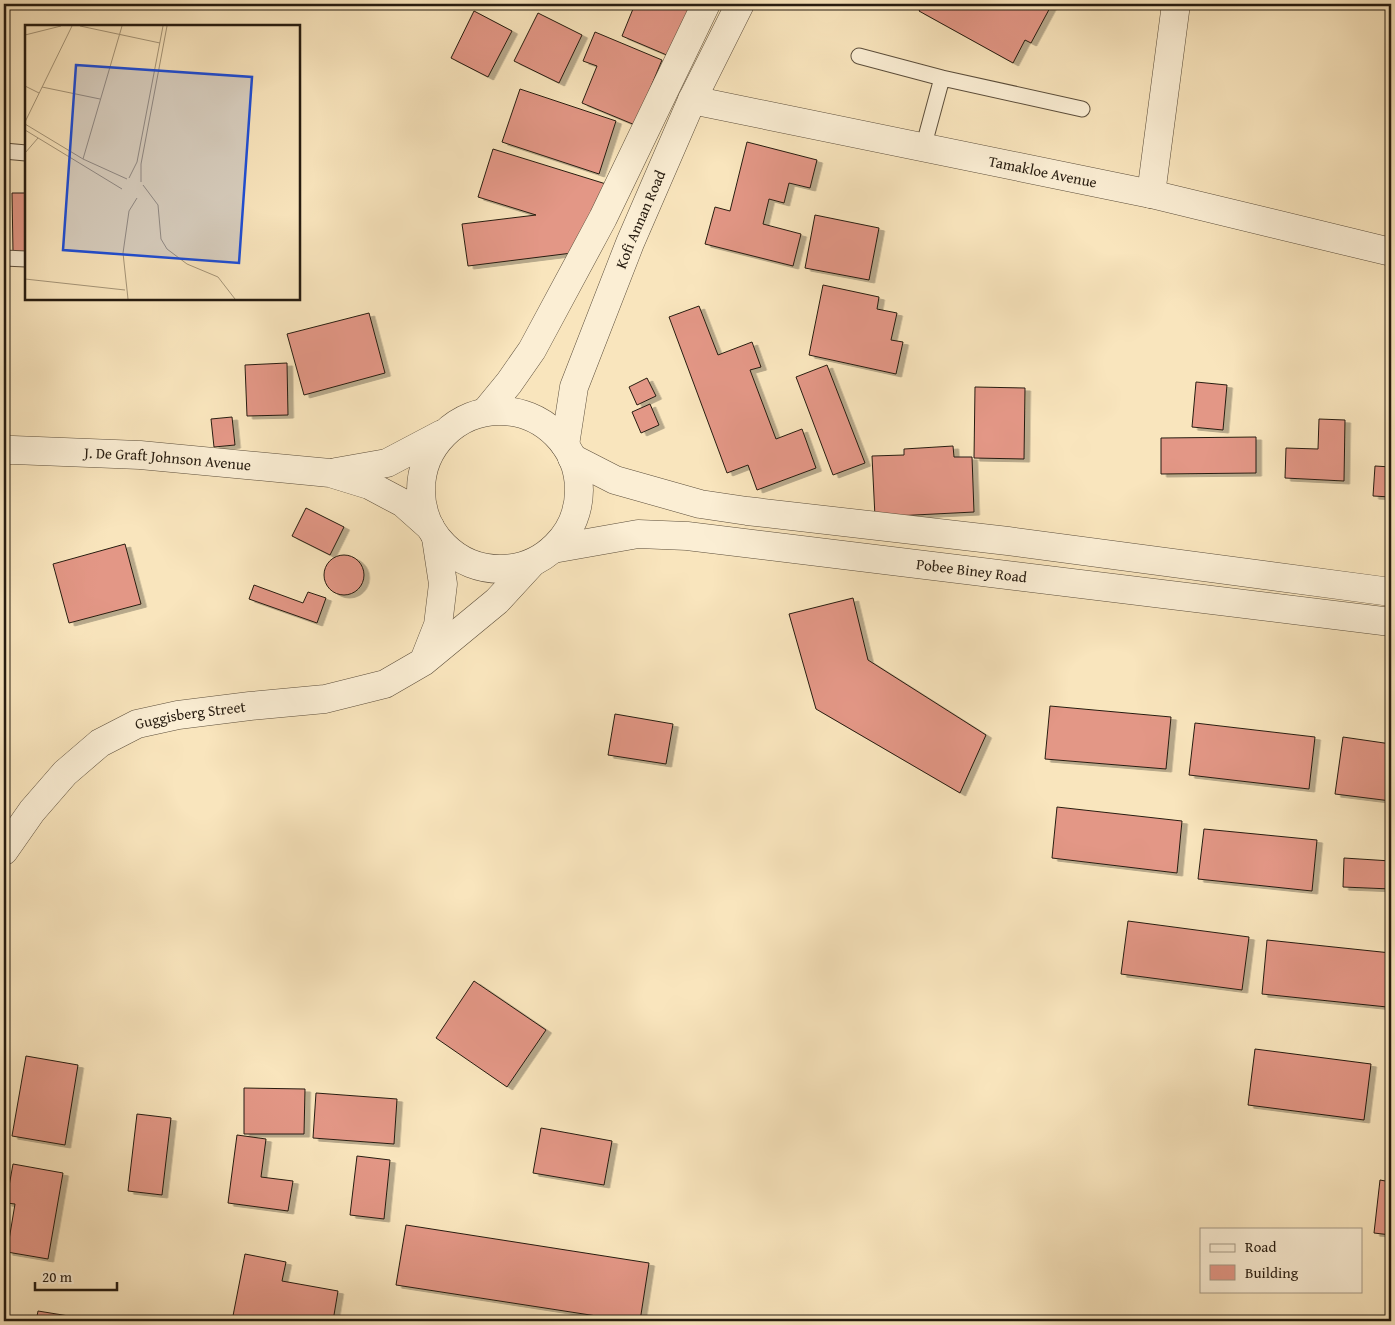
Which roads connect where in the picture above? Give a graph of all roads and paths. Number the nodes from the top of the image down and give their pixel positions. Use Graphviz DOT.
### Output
graph roads {
  1 [pos="706,4"];
  2 [pos="740,4"];
  3 [pos="1176,4"];
  4 [pos="858,56"];
  5 [pos="942,78"];
  6 [pos="692,100"];
  7 [pos="1082,110"];
  8 [pos="923,148"];
  9 [pos="4,151"];
  10 [pos="25,153"];
  11 [pos="1151,194"];
  12 [pos="1391,252"];
  13 [pos="4,258"];
  14 [pos="25,259"];
  15 [pos="486,411"];
  16 [pos="444,434"];
  17 [pos="4,450"];
  18 [pos="568,451"];
  19 [pos="330,473"];
  20 [pos="434,533"];
  21 [pos="543,556"];
  22 [pos="1391,592"];
  23 [pos="1391,622"];
  24 [pos="423,662"];
  25 [pos="4,851"];
  1 -- 15 [label="street"];
  2 -- 6 [label="street, Kofi Annan Road"];
  3 -- 11 [label="street"];
  4 -- 5 [label="lane"];
  5 -- 7 [label="lane"];
  5 -- 8 [label="lane"];
  6 -- 8 [label="street, Tamakloe Avenue"];
  6 -- 18 [label="street, Kofi Annan Road"];
  8 -- 11 [label="street, Tamakloe Avenue"];
  9 -- 10 [label="lane"];
  11 -- 12 [label="street, Tamakloe Avenue"];
  13 -- 14 [label="lane"];
  15 -- 16 [label="street"];
  15 -- 18 [label="street"];
  16 -- 19 [label="street, J. De Graft Johnson Avenue"];
  16 -- 20 [label="street"];
  17 -- 19 [label="street, J. De Graft Johnson Avenue"];
  18 -- 21 [label="street"];
  18 -- 22 [label="street"];
  19 -- 20 [label="street, J. De Graft Johnson Avenue"];
  20 -- 21 [label="street"];
  20 -- 24 [label="street"];
  21 -- 23 [label="street, Pobee Biney Road"];
  21 -- 24 [label="street, Guggisberg Street"];
  24 -- 25 [label="street, Guggisberg Street"];
}
